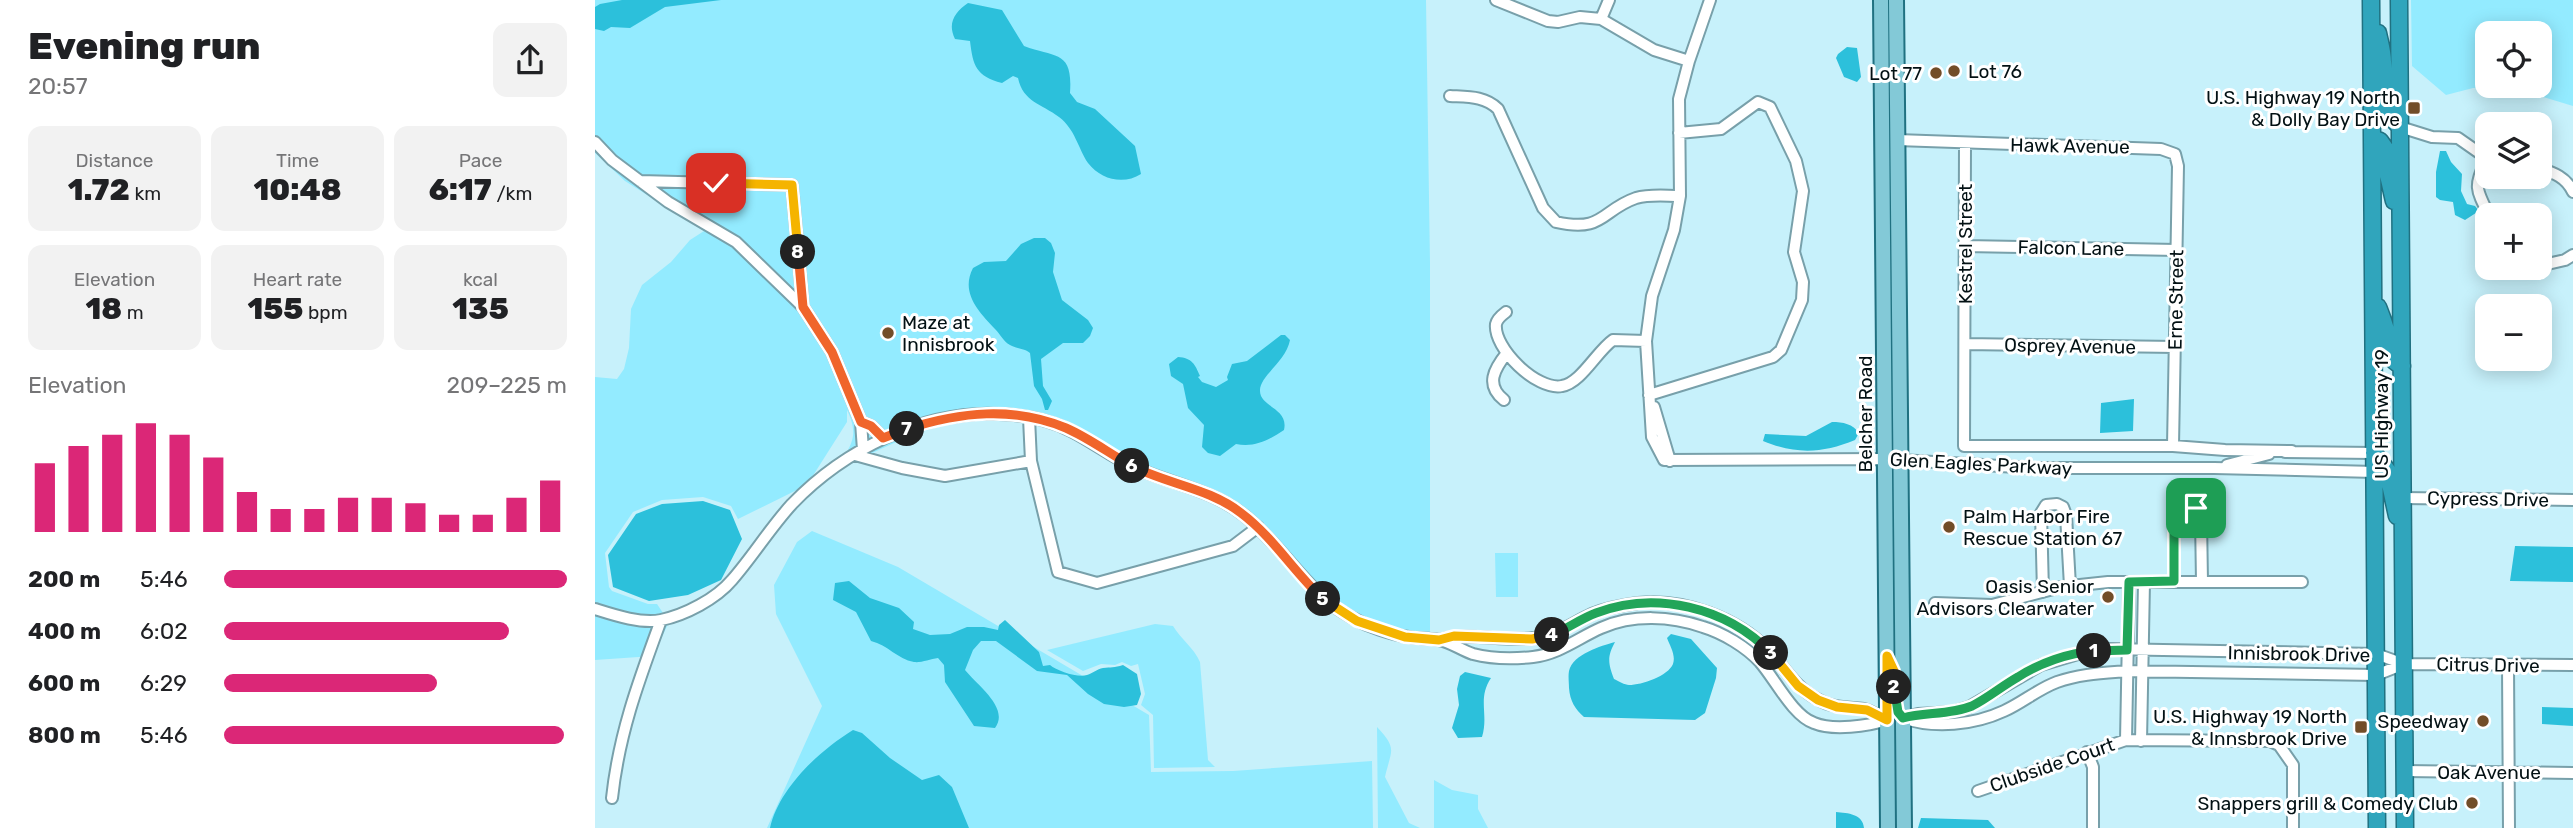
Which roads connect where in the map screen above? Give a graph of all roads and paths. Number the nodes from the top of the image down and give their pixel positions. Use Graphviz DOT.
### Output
graph roads {
  1 [pos="1496,0"];
  2 [pos="1609,0"];
  3 [pos="1710,0"];
  4 [pos="1881,0"];
  5 [pos="1896,0"];
  6 [pos="2371,0"];
  7 [pos="2399,0"];
  8 [pos="1601,19"];
  9 [pos="1689,61"];
  10 [pos="1450,96"];
  11 [pos="2400,127"];
  12 [pos="1679,133"];
  13 [pos="2372,138"];
  14 [pos="1897,140"];
  15 [pos="595,142"];
  16 [pos="1965,144"];
  17 [pos="2475,150"];
  18 [pos="2175,154"];
  19 [pos="2552,172"];
  20 [pos="640,181"];
  21 [pos="2573,192"];
  22 [pos="1680,196"];
  23 [pos="2401,230"];
  24 [pos="1965,246"];
  25 [pos="2177,250"];
  26 [pos="2573,255"];
  27 [pos="2552,263"];
  28 [pos="2373,291"];
  29 [pos="803,307"];
  30 [pos="1506,312"];
  31 [pos="1646,341"];
  32 [pos="1965,344"];
  33 [pos="2176,347"];
  34 [pos="1507,353"];
  35 [pos="2402,366"];
  36 [pos="1649,395"];
  37 [pos="1504,400"];
  38 [pos="1029,418"];
  39 [pos="861,422"];
  40 [pos="2402,432"];
  41 [pos="883,438"];
  42 [pos="2173,446"];
  43 [pos="2225,450"];
  44 [pos="2292,451"];
  45 [pos="2329,452"];
  46 [pos="859,453"];
  47 [pos="1884,459"];
  48 [pos="1900,459"];
  49 [pos="2248,459"];
  50 [pos="1031,461"];
  51 [pos="2377,462"];
  52 [pos="2214,468"];
  53 [pos="2289,470"];
  54 [pos="2328,471"];
  55 [pos="2402,498"];
  56 [pos="2573,500"];
  57 [pos="1258,527"];
  58 [pos="2403,535"];
  59 [pos="2174,581"];
  60 [pos="2129,582"];
  61 [pos="2144,582"];
  62 [pos="2202,582"];
  63 [pos="2302,582"];
  64 [pos="2070,586"];
  65 [pos="2043,592"];
  66 [pos="1935,603"];
  67 [pos="595,609"];
  68 [pos="2129,609"];
  69 [pos="2144,609"];
  70 [pos="661,620"];
  71 [pos="1487,636"];
  72 [pos="1518,638"];
  73 [pos="1439,640"];
  74 [pos="2127,650"];
  75 [pos="2143,650"];
  76 [pos="2376,654"];
  77 [pos="1485,655"];
  78 [pos="1887,656"];
  79 [pos="1517,657"];
  80 [pos="2404,664"];
  81 [pos="2508,665"];
  82 [pos="2573,665"];
  83 [pos="2127,671"];
  84 [pos="2143,672"];
  85 [pos="2376,675"];
  86 [pos="1903,718"];
  87 [pos="1887,720"];
  88 [pos="2126,740"];
  89 [pos="2141,741"];
  90 [pos="2087,752"];
  91 [pos="2405,771"];
  92 [pos="2508,772"];
  93 [pos="2573,773"];
  94 [pos="1903,783"];
  95 [pos="1977,791"];
  96 [pos="612,798"];
  97 [pos="1888,828"];
  98 [pos="1903,828"];
  99 [pos="2093,828"];
  100 [pos="2293,828"];
  101 [pos="2377,828"];
  102 [pos="2405,828"];
  103 [pos="2509,828"];
  1 -- 8 [label="street"];
  2 -- 8 [label="street"];
  3 -- 9 [label="street"];
  4 -- 47 [label="main road, Belcher Road"];
  5 -- 14 [label="main road, Belcher Road"];
  6 -- 11 [label="highway"];
  6 -- 13 [label="highway, US Highway 19"];
  7 -- 11 [label="highway, US Highway 19"];
  8 -- 9 [label="street"];
  9 -- 12 [label="street"];
  10 -- 22 [label="street"];
  11 -- 17 [label="street"];
  11 -- 23 [label="highway, US Highway 19"];
  12 -- 22 [label="street"];
  12 -- 36 [label="street"];
  13 -- 23 [label="highway"];
  13 -- 28 [label="highway, US Highway 19"];
  14 -- 16 [label="street, Hawk Avenue"];
  14 -- 48 [label="main road, Belcher Road"];
  15 -- 20 [label="street"];
  16 -- 18 [label="street, Hawk Avenue"];
  16 -- 24 [label="street, Kestrel Street"];
  18 -- 25 [label="street, Erne Street"];
  19 -- 21 [label="street"];
  20 -- 29 [label="street"];
  20 -- 29 [label="street"];
  22 -- 31 [label="street"];
  23 -- 35 [label="highway, US Highway 19"];
  24 -- 25 [label="street, Falcon Lane"];
  24 -- 32 [label="street, Kestrel Street"];
  25 -- 33 [label="street, Erne Street"];
  26 -- 27 [label="street"];
  28 -- 35 [label="highway"];
  28 -- 51 [label="highway, US Highway 19"];
  29 -- 39 [label="street"];
  30 -- 34 [label="street"];
  31 -- 34 [label="street"];
  31 -- 36 [label="street"];
  32 -- 33 [label="street, Osprey Avenue"];
  32 -- 42 [label="street, Kestrel Street"];
  33 -- 42 [label="street, Erne Street"];
  34 -- 37 [label="street"];
  35 -- 40 [label="highway, US Highway 19"];
  36 -- 47 [label="street, Glen Eagles Parkway"];
  38 -- 41 [label="street"];
  38 -- 50 [label="street"];
  38 -- 57 [label="street"];
  39 -- 41 [label="street"];
  39 -- 46 [label="street"];
  40 -- 51 [label="highway"];
  40 -- 55 [label="highway, US Highway 19"];
  41 -- 46 [label="street"];
  42 -- 43 [label="street"];
  43 -- 44 [label="street"];
  43 -- 49 [label="street"];
  44 -- 45 [label="street, Glen Eagles Parkway"];
  44 -- 49 [label="street, Glen Eagles Parkway"];
  45 -- 51 [label="street, Glen Eagles Parkway"];
  45 -- 54 [label="street"];
  46 -- 50 [label="street"];
  46 -- 70 [label="street"];
  47 -- 48 [label="street, Glen Eagles Parkway"];
  47 -- 78 [label="main road, Belcher Road"];
  48 -- 52 [label="street, Glen Eagles Parkway"];
  48 -- 86 [label="main road, Belcher Road"];
  49 -- 52 [label="street, Glen Eagles Parkway"];
  49 -- 53 [label="street"];
  50 -- 57 [label="street"];
  51 -- 54 [label="street, Glen Eagles Parkway"];
  51 -- 58 [label="highway"];
  51 -- 76 [label="highway, US Highway 19"];
  52 -- 53 [label="street, Glen Eagles Parkway"];
  53 -- 54 [label="street, Glen Eagles Parkway"];
  55 -- 56 [label="street, Cypress Drive"];
  55 -- 58 [label="highway, US Highway 19"];
  57 -- 73 [label="street"];
  58 -- 80 [label="highway, US Highway 19"];
  59 -- 61 [label="street"];
  59 -- 62 [label="street"];
  59 -- 62 [label="street"];
  60 -- 61 [label="street"];
  60 -- 64 [label="street"];
  60 -- 68 [label="street, Clubside Court"];
  61 -- 69 [label="street, Clubside Court"];
  62 -- 63 [label="street"];
  64 -- 65 [label="street"];
  64 -- 65 [label="street"];
  65 -- 66 [label="street"];
  67 -- 70 [label="street"];
  68 -- 69 [label="street"];
  68 -- 74 [label="street, Clubside Court"];
  69 -- 75 [label="street, Clubside Court"];
  70 -- 96 [label="street"];
  71 -- 72 [label="street"];
  71 -- 73 [label="street"];
  71 -- 77 [label="street"];
  72 -- 79 [label="street"];
  72 -- 87 [label="street"];
  73 -- 77 [label="street"];
  74 -- 75 [label="street, Innisbrook Drive"];
  74 -- 83 [label="street, Clubside Court"];
  74 -- 86 [label="street, Innisbrook Drive"];
  75 -- 76 [label="street, Innisbrook Drive"];
  75 -- 84 [label="street, Clubside Court"];
  76 -- 80 [label="street, Innisbrook Drive"];
  76 -- 85 [label="highway, US Highway 19"];
  77 -- 79 [label="street"];
  78 -- 86 [label="main road"];
  78 -- 87 [label="main road, Belcher Road"];
  79 -- 87 [label="street"];
  80 -- 81 [label="street, Citrus Drive"];
  80 -- 85 [label="street, Innisbrook Drive"];
  80 -- 91 [label="highway, US Highway 19"];
  81 -- 82 [label="street, Citrus Drive"];
  81 -- 92 [label="street"];
  83 -- 84 [label="street, Innisbrook Drive"];
  83 -- 86 [label="street, Innisbrook Drive"];
  83 -- 88 [label="street, Clubside Court"];
  84 -- 85 [label="street, Innisbrook Drive"];
  84 -- 89 [label="street, Clubside Court"];
  85 -- 101 [label="highway, US Highway 19"];
  86 -- 94 [label="main road, Belcher Road"];
  87 -- 94 [label="main road"];
  87 -- 97 [label="main road, Belcher Road"];
  88 -- 89 [label="street, Clubside Court"];
  88 -- 90 [label="street, Clubside Court"];
  89 -- 100 [label="street, Clubside Court"];
  90 -- 95 [label="street, Clubside Court"];
  90 -- 99 [label="street"];
  91 -- 92 [label="street, Oak Avenue"];
  91 -- 102 [label="highway, US Highway 19"];
  92 -- 93 [label="street, Oak Avenue"];
  92 -- 103 [label="street"];
  94 -- 98 [label="main road, Belcher Road"];
}
